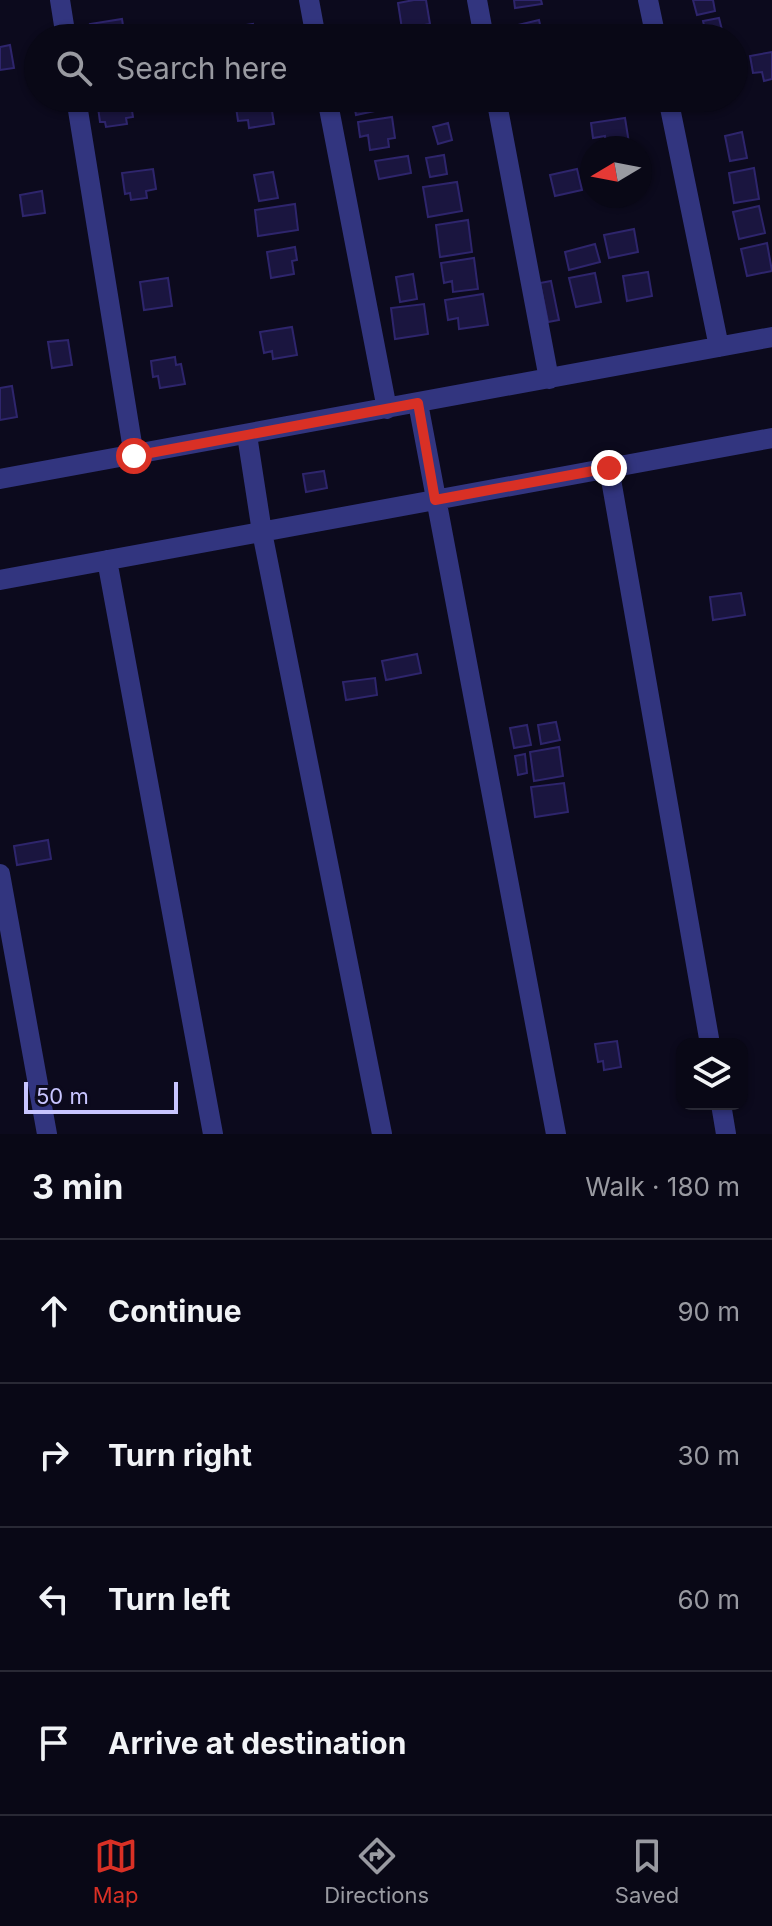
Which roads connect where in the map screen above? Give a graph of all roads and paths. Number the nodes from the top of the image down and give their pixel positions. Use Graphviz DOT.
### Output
graph roads {
  1 [pos="60,0"];
  2 [pos="309,0"];
  3 [pos="477,0"];
  4 [pos="648,0"];
  5 [pos="64,24"];
  6 [pos="313,24"];
  7 [pos="481,24"];
  8 [pos="653,24"];
  9 [pos="78,112"];
  10 [pos="330,112"];
  11 [pos="499,112"];
  12 [pos="671,112"];
  13 [pos="772,337"];
  14 [pos="719,347"];
  15 [pos="549,379"];
  16 [pos="418,403"];
  17 [pos="387,409"];
  18 [pos="247,435"];
  19 [pos="772,438"];
  20 [pos="134,456"];
  21 [pos="609,468"];
  22 [pos="0,479"];
  23 [pos="435,500"];
  24 [pos="262,532"];
  25 [pos="107,560"];
  26 [pos="0,580"];
  27 [pos="0,874"];
  28 [pos="709,1038"];
  29 [pos="722,1110"];
  30 [pos="47,1134"];
  31 [pos="213,1134"];
  32 [pos="382,1134"];
  33 [pos="556,1134"];
  34 [pos="726,1134"];
  1 -- 5 [label="street"];
  2 -- 6 [label="street"];
  3 -- 7 [label="street"];
  4 -- 8 [label="street"];
  9 -- 20 [label="street"];
  10 -- 17 [label="street"];
  11 -- 15 [label="street"];
  12 -- 14 [label="street"];
  13 -- 14 [label="street"];
  14 -- 15 [label="street"];
  15 -- 16 [label="street"];
  16 -- 17 [label="street"];
  16 -- 23 [label="street"];
  17 -- 18 [label="street"];
  18 -- 20 [label="street"];
  18 -- 24 [label="street"];
  19 -- 21 [label="street"];
  20 -- 22 [label="street"];
  21 -- 23 [label="street"];
  21 -- 28 [label="street"];
  23 -- 24 [label="street"];
  23 -- 33 [label="street"];
  24 -- 25 [label="street"];
  24 -- 32 [label="street"];
  25 -- 26 [label="street"];
  25 -- 31 [label="street"];
  27 -- 30 [label="street"];
  29 -- 34 [label="street"];
}
